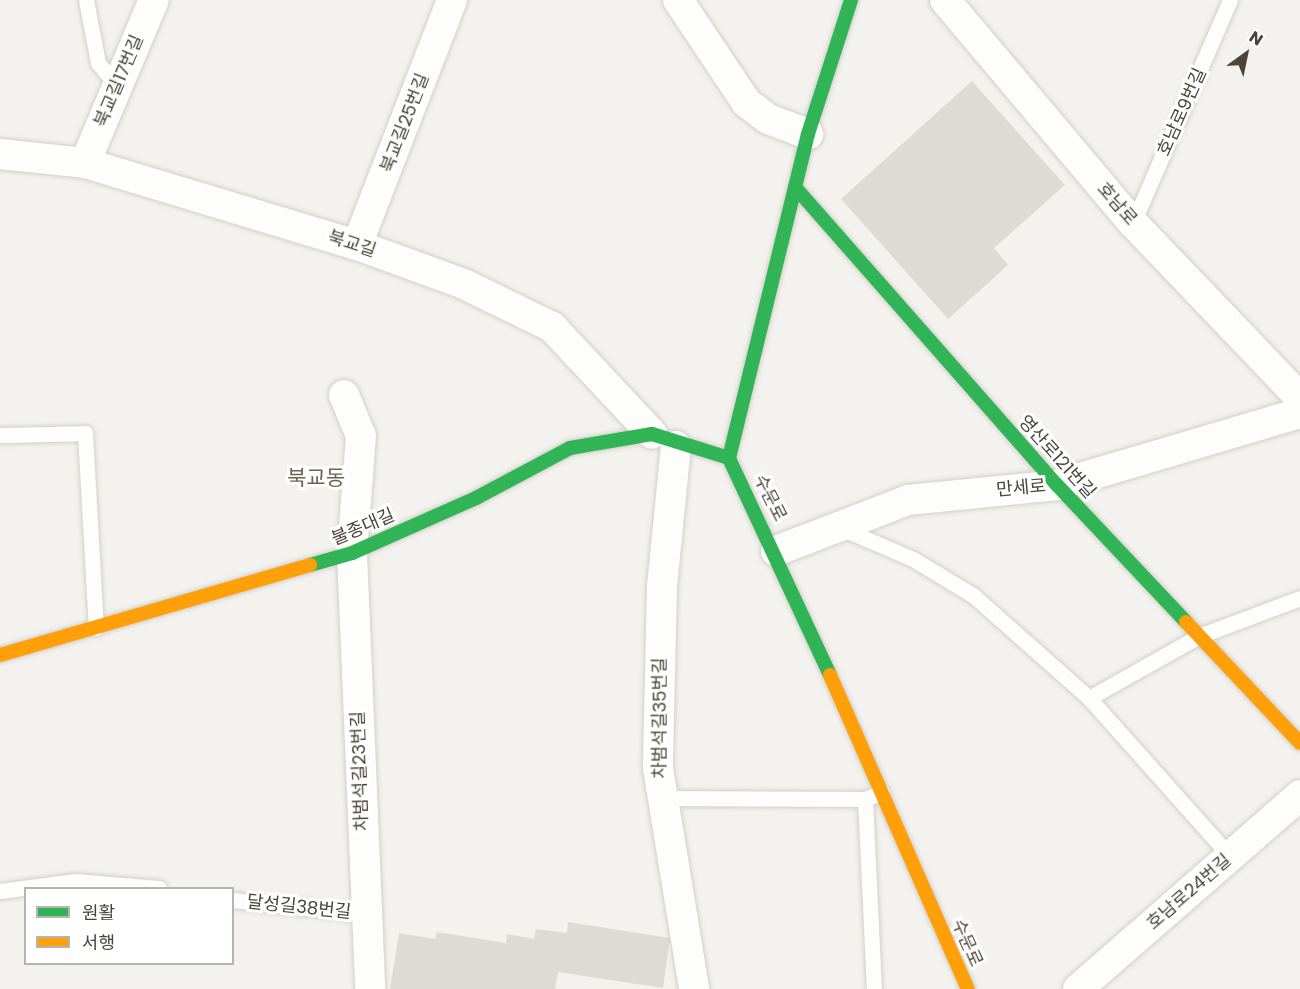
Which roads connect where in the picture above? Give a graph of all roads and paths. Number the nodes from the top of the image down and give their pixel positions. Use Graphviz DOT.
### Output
graph roads {
  1 [pos="86,0"];
  2 [pos="154,0"];
  3 [pos="452,0"];
  4 [pos="678,0"];
  5 [pos="851,0"];
  6 [pos="945,0"];
  7 [pos="1230,0"];
  8 [pos="117,86"];
  9 [pos="808,134"];
  10 [pos="0,154"];
  11 [pos="85,163"];
  12 [pos="795,187"];
  13 [pos="1133,223"];
  14 [pos="357,245"];
  15 [pos="344,395"];
  16 [pos="1300,398"];
  17 [pos="1300,413"];
  18 [pos="0,435"];
  19 [pos="664,440"];
  20 [pos="729,458"];
  21 [pos="1057,485"];
  22 [pos="837,526"];
  23 [pos="777,551"];
  24 [pos="352,553"];
  25 [pos="1300,598"];
  26 [pos="96,628"];
  27 [pos="1199,636"];
  28 [pos="0,655"];
  29 [pos="1089,698"];
  30 [pos="1300,743"];
  31 [pos="882,792"];
  32 [pos="1300,795"];
  33 [pos="662,798"];
  34 [pos="865,799"];
  35 [pos="1230,856"];
  36 [pos="30,887"];
  37 [pos="147,887"];
  38 [pos="24,888"];
  39 [pos="0,891"];
  40 [pos="234,900"];
  41 [pos="366,914"];
  42 [pos="1092,984"];
  43 [pos="370,989"];
  44 [pos="694,989"];
  45 [pos="874,989"];
  46 [pos="968,989"];
  1 -- 8 [label="lane"];
  2 -- 8 [label="street, 북교길17번길"];
  3 -- 14 [label="street, 북교길25번길"];
  4 -- 9 [label="street"];
  5 -- 9 [label="street"];
  6 -- 13 [label="street, 호남로"];
  7 -- 13 [label="lane, 호남로9번길"];
  8 -- 11 [label="street, 북교길17번길"];
  9 -- 12 [label="street"];
  10 -- 11 [label="street, 북교길"];
  11 -- 14 [label="street, 북교길"];
  12 -- 20 [label="street"];
  12 -- 21 [label="street, 영산로121번길"];
  13 -- 16 [label="street, 호남로"];
  14 -- 19 [label="street, 북교길"];
  15 -- 24 [label="street, 차범석길23번길"];
  17 -- 21 [label="street, 만세로"];
  18 -- 26 [label="lane"];
  19 -- 20 [label="street, 불종대길"];
  19 -- 24 [label="street, 불종대길"];
  19 -- 33 [label="street, 차범석길35번길"];
  20 -- 23 [label="street, 수문로"];
  21 -- 22 [label="street, 만세로"];
  21 -- 27 [label="street, 영산로121번길"];
  22 -- 23 [label="street, 만세로"];
  22 -- 29 [label="lane"];
  23 -- 31 [label="street, 수문로"];
  24 -- 26 [label="street, 불종대길"];
  24 -- 41 [label="street, 차범석길23번길"];
  25 -- 27 [label="lane"];
  26 -- 28 [label="street, 불종대길"];
  27 -- 29 [label="lane"];
  27 -- 30 [label="street, 영산로121번길"];
  29 -- 35 [label="lane"];
  31 -- 34 [label="lane"];
  31 -- 46 [label="street, 수문로"];
  32 -- 35 [label="street, 호남로24번길"];
  33 -- 34 [label="lane"];
  33 -- 44 [label="street, 차범석길35번길"];
  34 -- 45 [label="lane"];
  35 -- 42 [label="street, 호남로24번길"];
  36 -- 37 [label="lane"];
  38 -- 39 [label="lane"];
  40 -- 41 [label="lane, 달성길38번길"];
  41 -- 43 [label="street, 차범석길23번길"];
}
